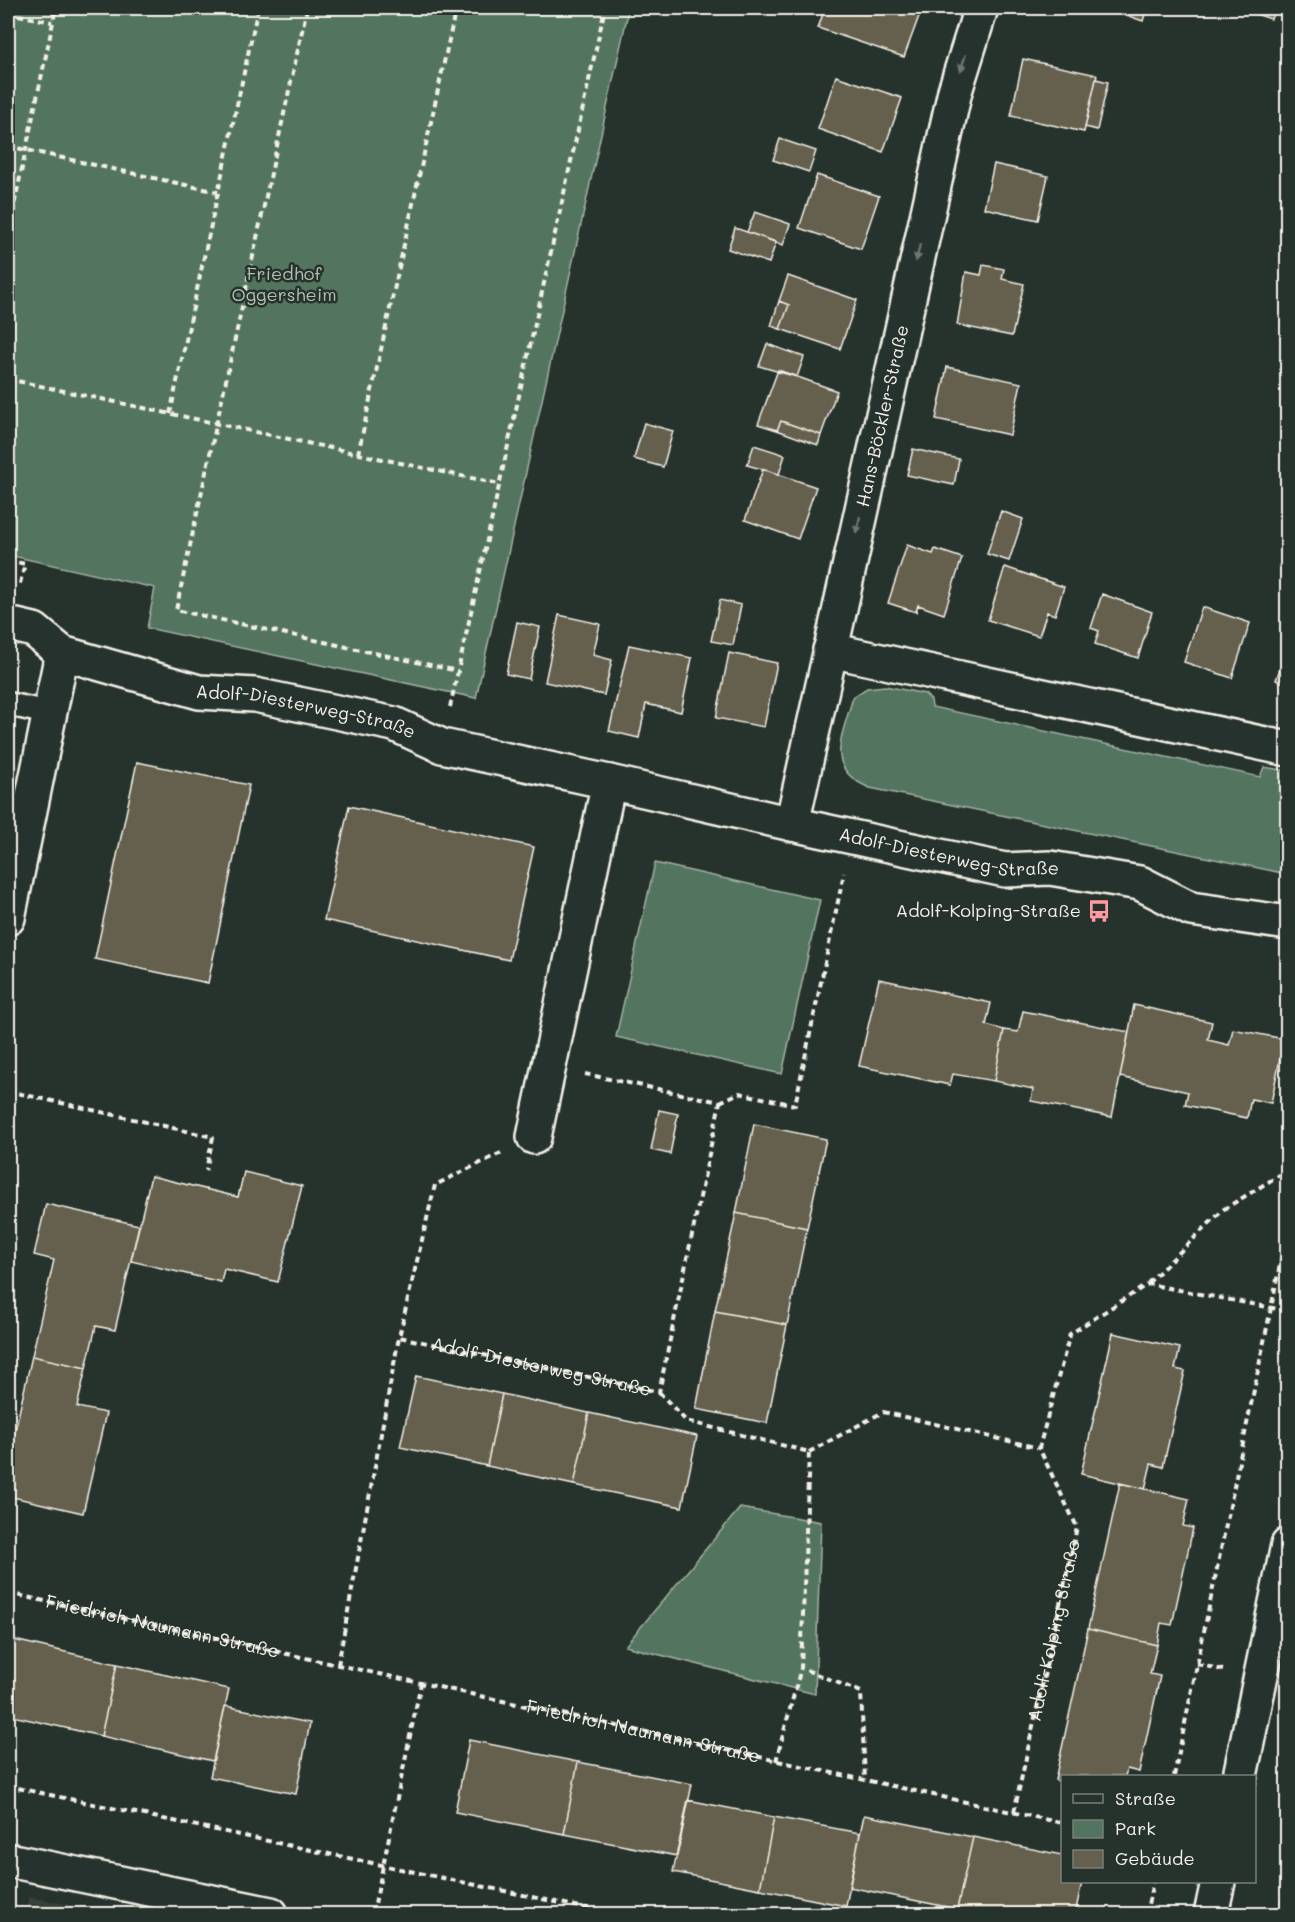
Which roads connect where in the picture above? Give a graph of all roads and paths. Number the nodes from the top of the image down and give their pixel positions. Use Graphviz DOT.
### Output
graph roads {
  1 [pos="56,8"];
  2 [pos="258,8"];
  3 [pos="307,8"];
  4 [pos="456,8"];
  5 [pos="605,8"];
  6 [pos="981,8"];
  7 [pos="8,12"];
  8 [pos="52,22"];
  9 [pos="8,146"];
  10 [pos="25,150"];
  11 [pos="218,192"];
  12 [pos="8,234"];
  13 [pos="8,379"];
  14 [pos="170,414"];
  15 [pos="216,424"];
  16 [pos="358,454"];
  17 [pos="499,484"];
  18 [pos="8,624"];
  19 [pos="830,650"];
  20 [pos="62,653"];
  21 [pos="459,671"];
  22 [pos="8,704"];
  23 [pos="50,713"];
  24 [pos="441,746"];
  25 [pos="1287,749"];
  26 [pos="609,782"];
  27 [pos="792,825"];
  28 [pos="852,837"];
  29 [pos="8,918"];
  30 [pos="1287,924"];
  31 [pos="549,1066"];
  32 [pos="8,1091"];
  33 [pos="720,1102"];
  34 [pos="534,1137"];
  35 [pos="206,1170"];
  36 [pos="1287,1170"];
  37 [pos="1287,1226"];
  38 [pos="1148,1284"];
  39 [pos="1271,1308"];
  40 [pos="1287,1311"];
  41 [pos="399,1337"];
  42 [pos="659,1392"];
  43 [pos="1040,1448"];
  44 [pos="809,1452"];
  45 [pos="1287,1545"];
  46 [pos="8,1593"];
  47 [pos="338,1665"];
  48 [pos="801,1668"];
  49 [pos="421,1683"];
  50 [pos="776,1761"];
  51 [pos="1174,1775"];
  52 [pos="1240,1775"];
  53 [pos="865,1780"];
  54 [pos="8,1786"];
  55 [pos="1014,1812"];
  56 [pos="1061,1823"];
  57 [pos="8,1860"];
  58 [pos="383,1866"];
  59 [pos="1287,1876"];
  60 [pos="1153,1883"];
  61 [pos="1218,1883"];
  62 [pos="271,1914"];
  63 [pos="373,1914"];
  64 [pos="613,1914"];
  65 [pos="1146,1914"];
  66 [pos="1211,1914"];
  67 [pos="1280,1914"];
  1 -- 8 [label="path"];
  2 -- 11 [label="path"];
  3 -- 15 [label="path"];
  4 -- 16 [label="path"];
  5 -- 17 [label="path"];
  6 -- 19 [label="street, Hans-Böckler-Straße, one-way"];
  7 -- 8 [label="path"];
  8 -- 10 [label="path"];
  9 -- 10 [label="path"];
  10 -- 11 [label="path"];
  10 -- 12 [label="path"];
  11 -- 14 [label="path"];
  13 -- 14 [label="path"];
  14 -- 15 [label="path"];
  15 -- 16 [label="path"];
  15 -- 21 [label="path"];
  16 -- 17 [label="path"];
  17 -- 21 [label="path"];
  18 -- 20 [label="street, Adolf-Diesterweg-Straße"];
  19 -- 25 [label="street"];
  19 -- 27 [label="street, Hans-Böckler-Straße"];
  20 -- 23 [label="street"];
  20 -- 24 [label="street, Adolf-Diesterweg-Straße"];
  21 -- 24 [label="path"];
  22 -- 23 [label="lane"];
  23 -- 29 [label="street"];
  24 -- 26 [label="street, Adolf-Diesterweg-Straße"];
  26 -- 27 [label="street, Adolf-Diesterweg-Straße"];
  26 -- 31 [label="street"];
  27 -- 28 [label="street, Adolf-Diesterweg-Straße"];
  28 -- 30 [label="street, Adolf-Diesterweg-Straße"];
  28 -- 33 [label="path"];
  31 -- 33 [label="path"];
  31 -- 34 [label="street"];
  32 -- 35 [label="path"];
  33 -- 42 [label="path, Adolf-Diesterweg-Straße"];
  34 -- 41 [label="path"];
  36 -- 38 [label="path"];
  37 -- 39 [label="path"];
  38 -- 39 [label="path"];
  38 -- 43 [label="path"];
  39 -- 40 [label="path"];
  39 -- 51 [label="path"];
  41 -- 42 [label="path, Adolf-Diesterweg-Straße"];
  41 -- 47 [label="path"];
  42 -- 44 [label="path"];
  43 -- 44 [label="path"];
  43 -- 55 [label="path, Adolf-Kolping-Straße"];
  44 -- 48 [label="path"];
  45 -- 52 [label="street"];
  46 -- 47 [label="path, Friedrich-Naumann-Straße"];
  47 -- 49 [label="path, Friedrich-Naumann-Straße"];
  48 -- 50 [label="path"];
  48 -- 53 [label="path"];
  49 -- 50 [label="path, Friedrich-Naumann-Straße"];
  49 -- 58 [label="path"];
  50 -- 53 [label="path, Friedrich-Naumann-Straße"];
  53 -- 55 [label="path"];
  54 -- 58 [label="path"];
  55 -- 56 [label="path"];
  57 -- 62 [label="street"];
  58 -- 63 [label="path"];
  58 -- 64 [label="path"];
  59 -- 67 [label="path"];
  60 -- 65 [label="path"];
  61 -- 66 [label="street"];
}
